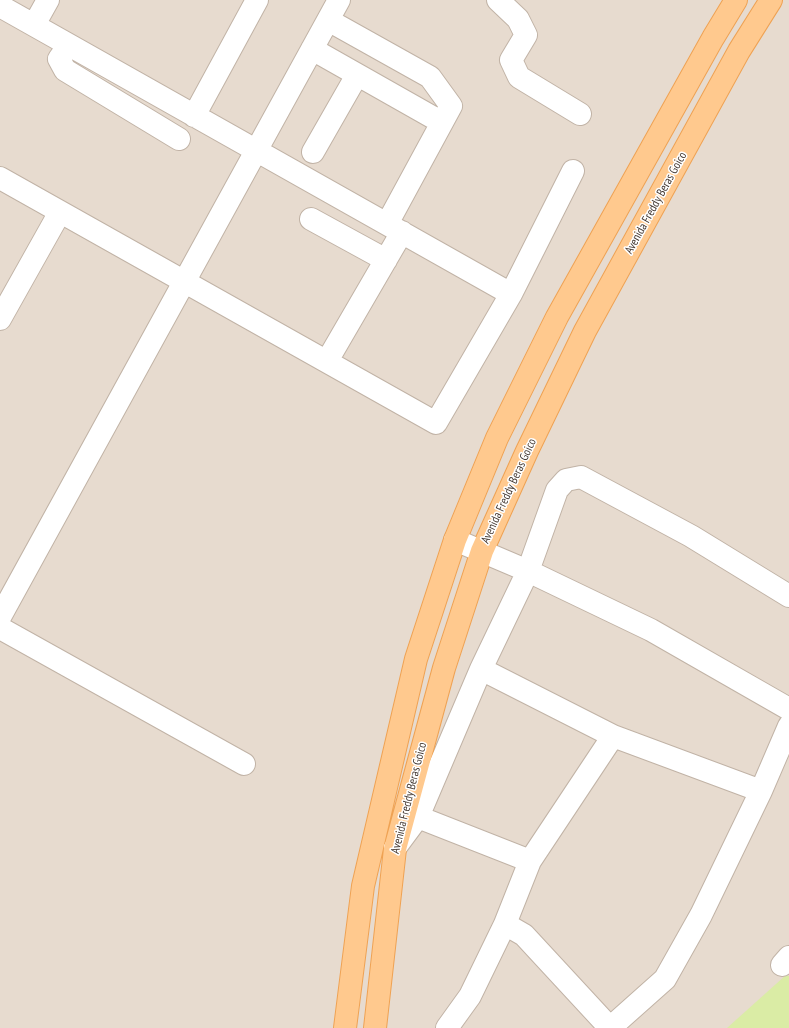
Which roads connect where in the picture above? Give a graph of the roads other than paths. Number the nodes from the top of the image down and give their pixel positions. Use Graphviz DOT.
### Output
graph roads {
  1 [pos="48,0"];
  2 [pos="257,0"];
  3 [pos="339,0"];
  4 [pos="498,0"];
  5 [pos="736,0"];
  6 [pos="770,0"];
  7 [pos="0,6"];
  8 [pos="328,20"];
  9 [pos="34,25"];
  10 [pos="69,45"];
  11 [pos="312,49"];
  12 [pos="357,75"];
  13 [pos="580,114"];
  14 [pos="194,116"];
  15 [pos="442,122"];
  16 [pos="179,139"];
  17 [pos="256,150"];
  18 [pos="313,152"];
  19 [pos="573,171"];
  20 [pos="0,178"];
  21 [pos="60,212"];
  22 [pos="311,219"];
  23 [pos="394,228"];
  24 [pos="386,260"];
  25 [pos="184,282"];
  26 [pos="511,294"];
  27 [pos="0,319"];
  28 [pos="327,361"];
  29 [pos="455,540"];
  30 [pos="482,551"];
  31 [pos="528,572"];
  32 [pos="789,596"];
  33 [pos="0,617"];
  34 [pos="0,628"];
  35 [pos="481,669"];
  36 [pos="789,709"];
  37 [pos="789,726"];
  38 [pos="613,736"];
  39 [pos="244,764"];
  40 [pos="761,791"];
  41 [pos="418,817"];
  42 [pos="395,849"];
  43 [pos="530,861"];
  44 [pos="505,924"];
  45 [pos="345,1028"];
  46 [pos="375,1028"];
  47 [pos="447,1028"];
  48 [pos="610,1028"];
  1 -- 9 [label="street"];
  2 -- 14 [label="street"];
  3 -- 8 [label="street"];
  4 -- 13 [label="street"];
  5 -- 29 [label="main road, Avenida Freddy Beras Goico"];
  6 -- 30 [label="main road, Avenida Freddy Beras Goico"];
  7 -- 9 [label="street"];
  8 -- 11 [label="street"];
  8 -- 15 [label="street"];
  9 -- 10 [label="street"];
  10 -- 14 [label="street"];
  10 -- 16 [label="street"];
  11 -- 12 [label="street"];
  11 -- 17 [label="street"];
  12 -- 15 [label="street"];
  12 -- 18 [label="street"];
  14 -- 17 [label="street"];
  15 -- 23 [label="street"];
  17 -- 23 [label="street"];
  17 -- 25 [label="street"];
  19 -- 26 [label="street"];
  20 -- 21 [label="street"];
  21 -- 25 [label="street"];
  21 -- 27 [label="street"];
  22 -- 24 [label="street"];
  23 -- 24 [label="street"];
  23 -- 26 [label="street"];
  24 -- 28 [label="street"];
  25 -- 28 [label="street"];
  25 -- 33 [label="street"];
  26 -- 28 [label="street"];
  29 -- 30 [label="street"];
  29 -- 45 [label="main road, Avenida Freddy Beras Goico"];
  30 -- 31 [label="street"];
  30 -- 42 [label="main road, Avenida Freddy Beras Goico"];
  31 -- 32 [label="street"];
  31 -- 35 [label="street"];
  31 -- 36 [label="street"];
  34 -- 39 [label="street"];
  35 -- 38 [label="street"];
  35 -- 41 [label="street"];
  37 -- 40 [label="street"];
  38 -- 40 [label="street"];
  38 -- 43 [label="street"];
  40 -- 48 [label="street"];
  41 -- 42 [label="street"];
  41 -- 43 [label="street"];
  42 -- 46 [label="main road, Avenida Freddy Beras Goico"];
  43 -- 44 [label="street"];
  44 -- 47 [label="street"];
  44 -- 48 [label="street"];
}
